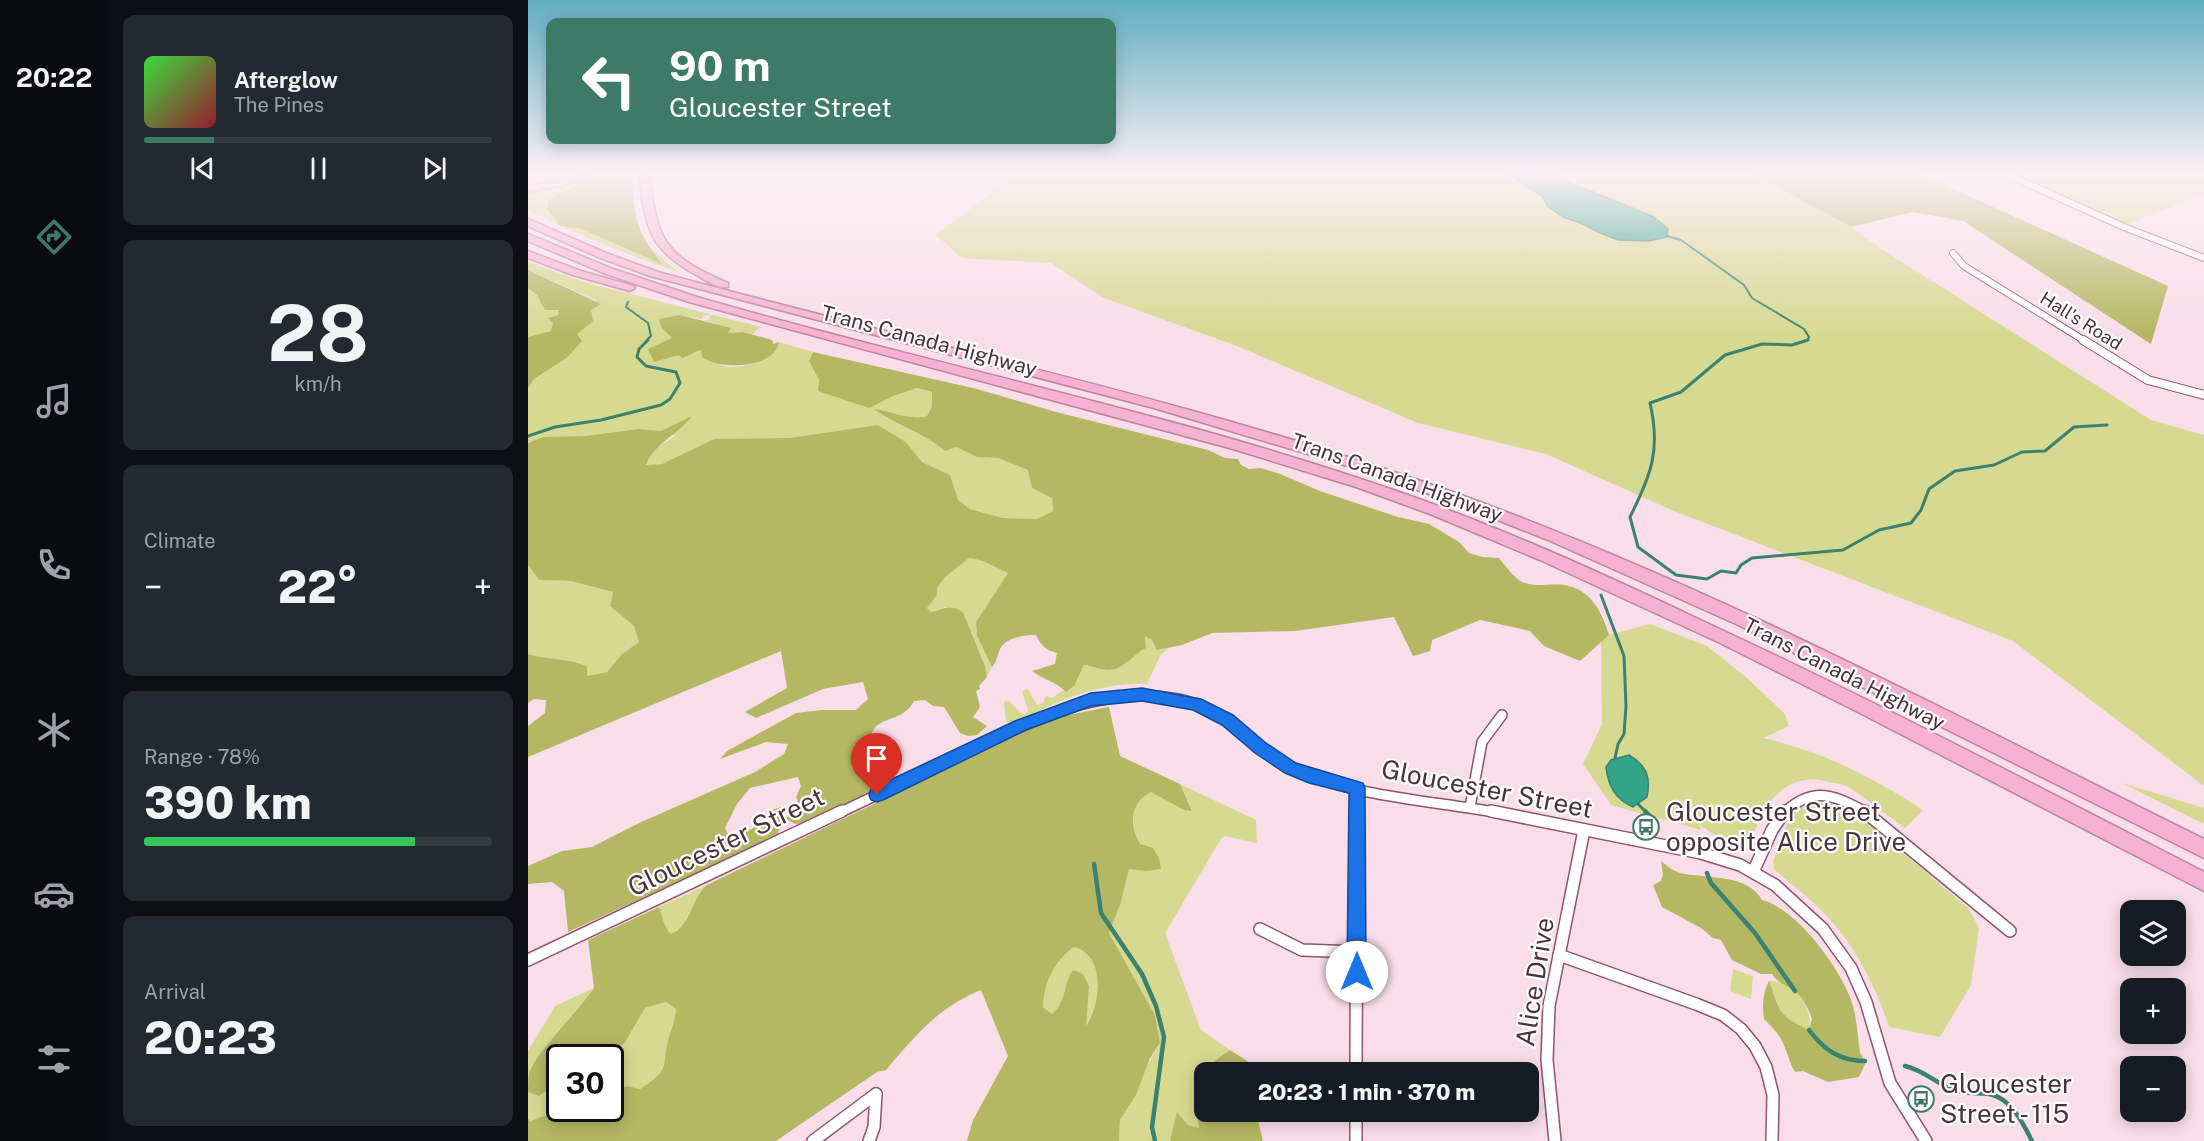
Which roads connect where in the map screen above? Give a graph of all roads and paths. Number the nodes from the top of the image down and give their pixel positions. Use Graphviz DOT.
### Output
graph roads {
  1 [pos="538,226"];
  2 [pos="654,226"];
  3 [pos="2122,226"];
  4 [pos="528,237"];
  5 [pos="1953,253"];
  6 [pos="528,254"];
  7 [pos="2204,258"];
  8 [pos="759,303"];
  9 [pos="708,305"];
  10 [pos="2204,395"];
  11 [pos="1502,715"];
  12 [pos="1357,788"];
  13 [pos="1470,807"];
  14 [pos="1584,830"];
  15 [pos="2204,849"];
  16 [pos="1754,870"];
  17 [pos="2204,882"];
  18 [pos="1260,929"];
  19 [pos="2010,930"];
  20 [pos="1357,952"];
  21 [pos="1559,955"];
  22 [pos="528,960"];
  23 [pos="1356,1062"];
  24 [pos="876,1094"];
  25 [pos="1356,1122"];
  26 [pos="813,1141"];
  27 [pos="870,1141"];
  28 [pos="1356,1141"];
  29 [pos="1555,1141"];
  30 [pos="1772,1141"];
  31 [pos="1926,1141"];
  1 -- 8 [label="highway, Trans Canada Highway"];
  2 -- 8 [label="highway"];
  3 -- 7 [label="street"];
  4 -- 9 [label="highway, Trans Canada Highway"];
  5 -- 10 [label="street, Hall's Road"];
  6 -- 9 [label="highway"];
  8 -- 15 [label="highway, Trans Canada Highway"];
  9 -- 17 [label="highway, Trans Canada Highway"];
  11 -- 13 [label="street"];
  12 -- 13 [label="street, Gloucester Street"];
  12 -- 20 [label="street"];
  12 -- 22 [label="street, Gloucester Street"];
  13 -- 14 [label="street, Gloucester Street"];
  14 -- 16 [label="street, Gloucester Street"];
  14 -- 21 [label="street, Alice Drive"];
  16 -- 19 [label="street"];
  16 -- 31 [label="street, Gloucester Street"];
  18 -- 20 [label="street"];
  20 -- 23 [label="street"];
  21 -- 29 [label="street, Alice Drive"];
  21 -- 30 [label="street"];
  24 -- 26 [label="street"];
  24 -- 27 [label="street"];
  25 -- 28 [label="street"];
}
